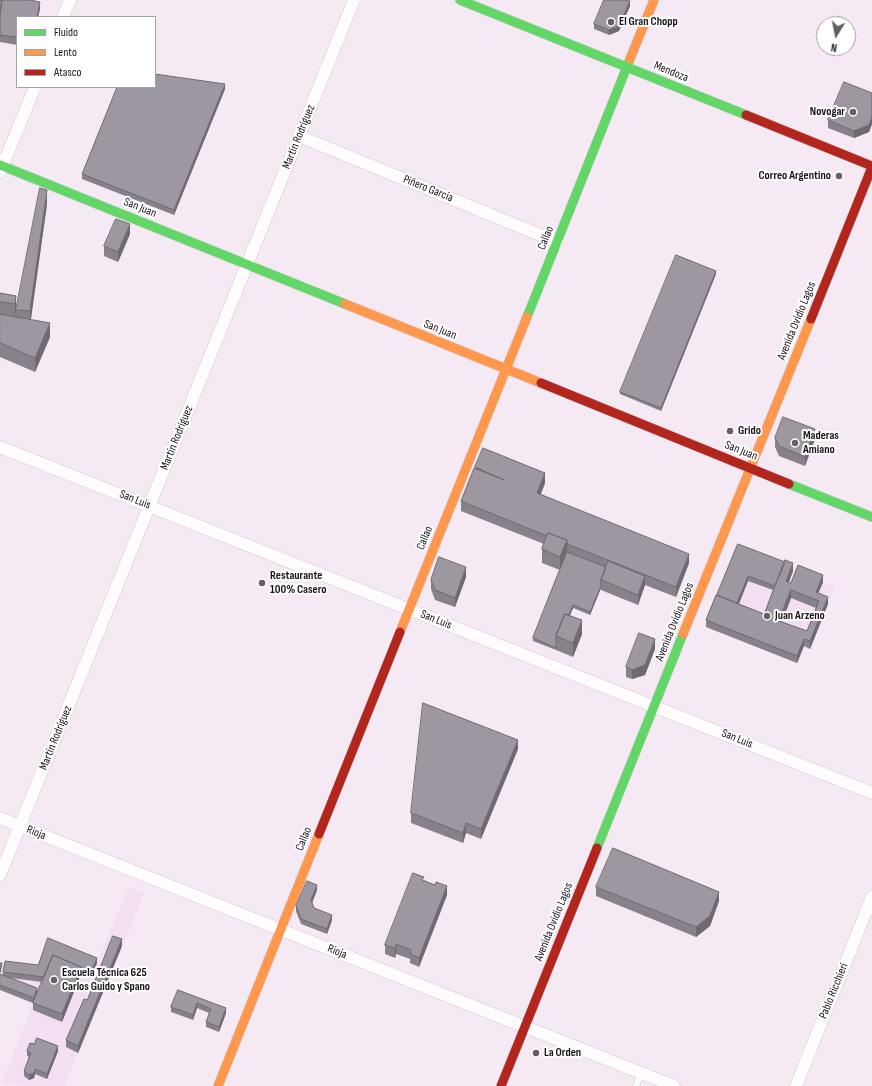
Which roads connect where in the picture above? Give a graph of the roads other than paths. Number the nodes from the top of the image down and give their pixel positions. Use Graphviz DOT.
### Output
graph roads {
  1 [pos="70,0"];
  2 [pos="354,0"];
  3 [pos="460,0"];
  4 [pos="654,0"];
  5 [pos="63,16"];
  6 [pos="627,67"];
  7 [pos="34,88"];
  8 [pos="299,136"];
  9 [pos="872,166"];
  10 [pos="1,168"];
  11 [pos="557,242"];
  12 [pos="247,264"];
  13 [pos="506,369"];
  14 [pos="0,446"];
  15 [pos="750,468"];
  16 [pos="150,506"];
  17 [pos="872,517"];
  18 [pos="409,609"];
  19 [pos="654,706"];
  20 [pos="872,793"];
  21 [pos="0,818"];
  22 [pos="20,826"];
  23 [pos="0,875"];
  24 [pos="872,897"];
  25 [pos="281,930"];
  26 [pos="525,1027"];
  27 [pos="641,1073"];
  28 [pos="218,1086"];
  29 [pos="501,1086"];
  30 [pos="636,1086"];
  31 [pos="674,1086"];
  32 [pos="796,1086"];
  1 -- 5 [label="street"];
  2 -- 8 [label="street, Martín Rodríguez"];
  3 -- 6 [label="main road, Mendoza"];
  4 -- 6 [label="main road, Callao"];
  6 -- 9 [label="main road, Mendoza"];
  6 -- 11 [label="main road, Callao"];
  7 -- 10 [label="street"];
  8 -- 11 [label="street, Piñero García"];
  8 -- 12 [label="street, Martín Rodríguez"];
  9 -- 15 [label="main road, Avenida Ovidio Lagos"];
  10 -- 12 [label="main road, San Juan"];
  11 -- 13 [label="main road, Callao"];
  12 -- 13 [label="main road, San Juan"];
  12 -- 16 [label="street, Martín Rodríguez"];
  13 -- 15 [label="main road, San Juan"];
  13 -- 18 [label="main road, Callao"];
  14 -- 16 [label="street, San Luis"];
  15 -- 17 [label="main road, San Juan"];
  15 -- 19 [label="main road, Avenida Ovidio Lagos"];
  16 -- 18 [label="street, San Luis"];
  16 -- 22 [label="street, Martín Rodríguez"];
  18 -- 19 [label="street, San Luis"];
  18 -- 25 [label="main road, Callao"];
  19 -- 20 [label="street, San Luis"];
  19 -- 26 [label="main road, Avenida Ovidio Lagos"];
  21 -- 22 [label="street, Rioja"];
  22 -- 23 [label="street, Martín Rodríguez"];
  22 -- 25 [label="street, Rioja"];
  24 -- 32 [label="street, Pablo Ricchieri"];
  25 -- 26 [label="street, Rioja"];
  25 -- 28 [label="main road, Callao"];
  26 -- 27 [label="street, Rioja"];
  26 -- 29 [label="main road, Avenida Ovidio Lagos"];
  27 -- 30 [label="lane"];
  27 -- 31 [label="street, Rioja"];
}
